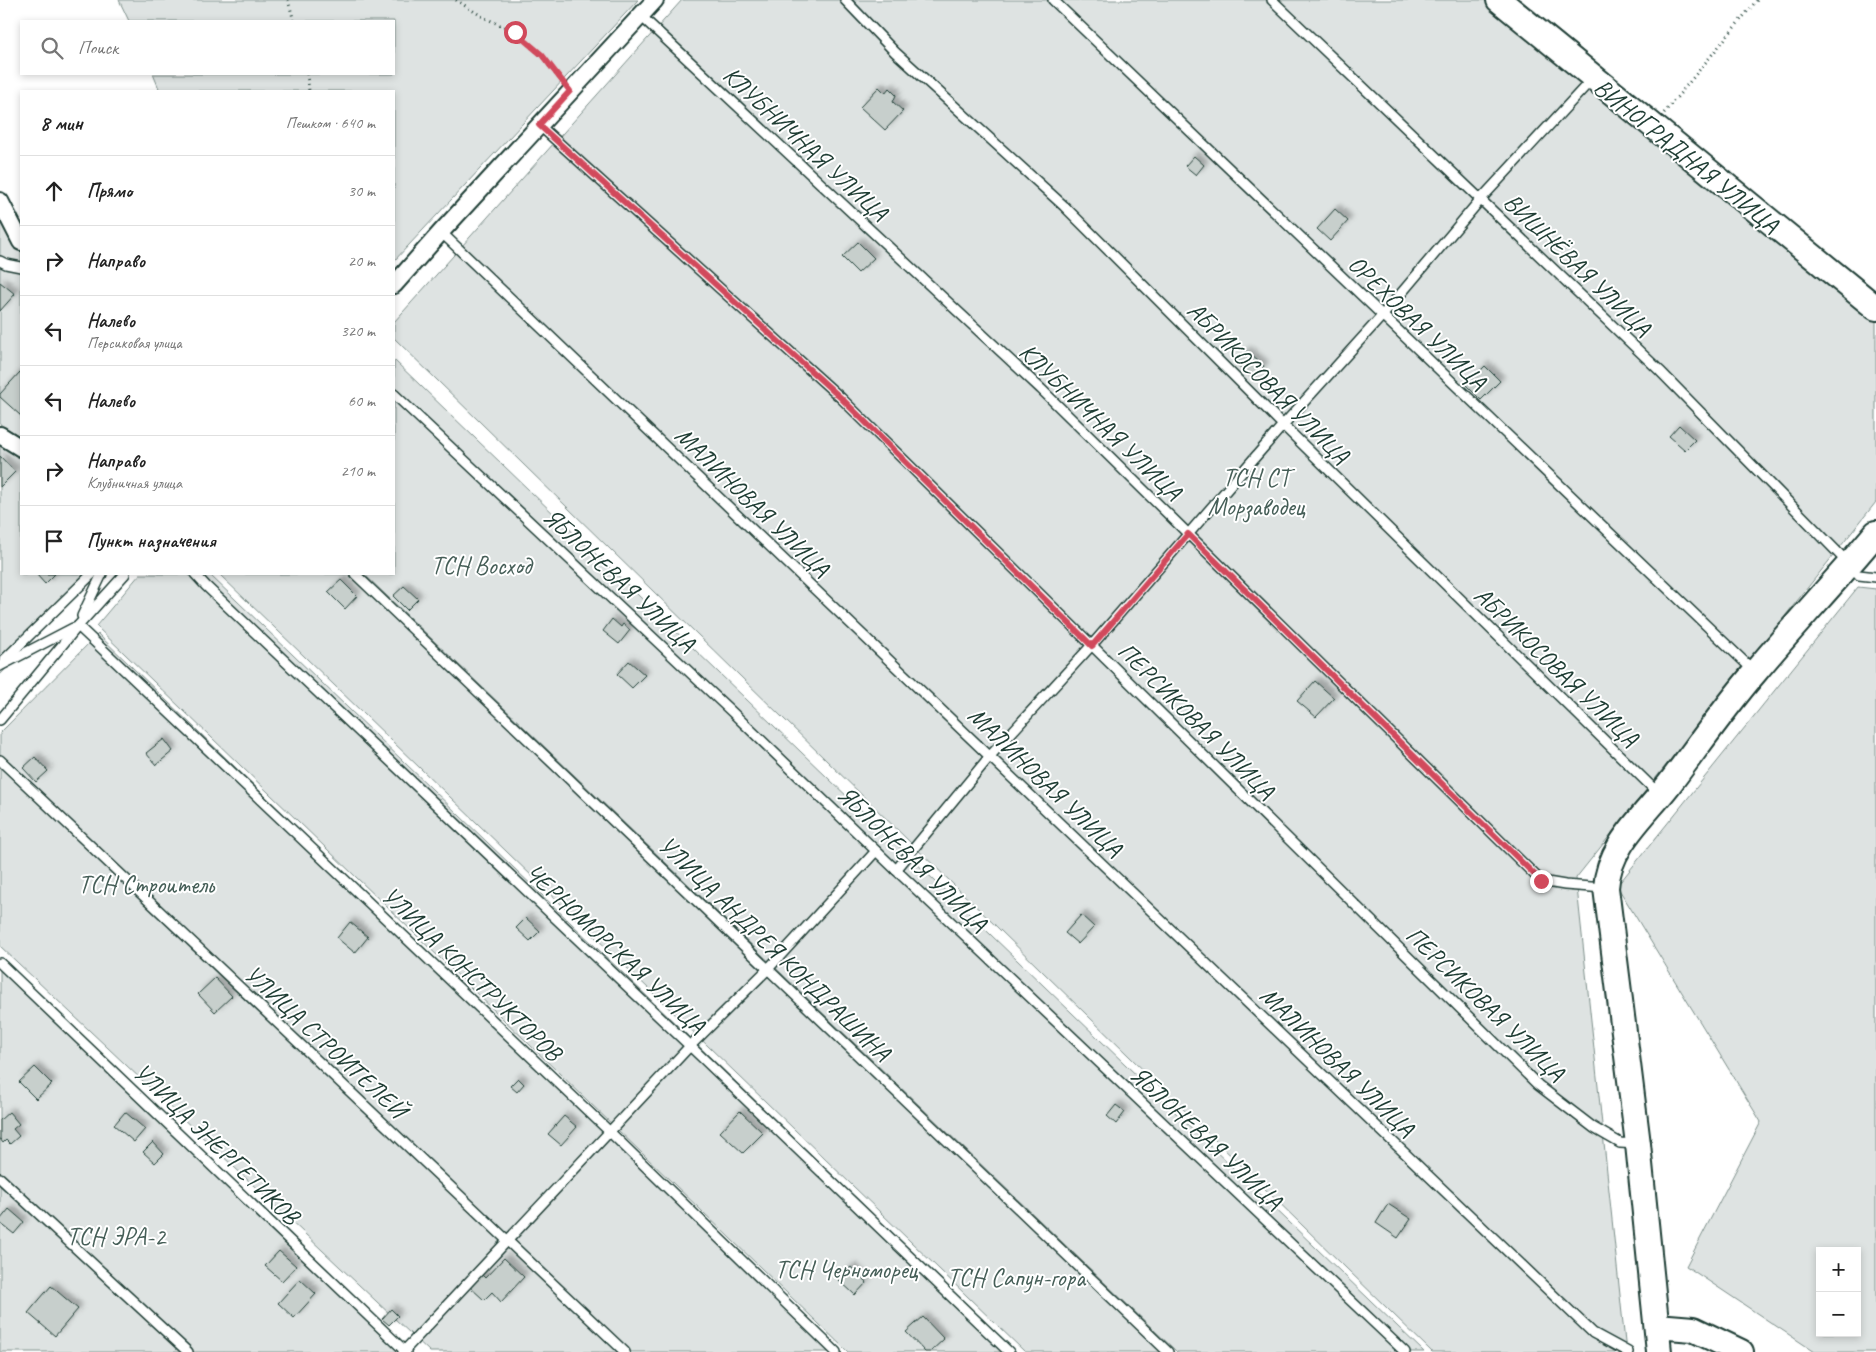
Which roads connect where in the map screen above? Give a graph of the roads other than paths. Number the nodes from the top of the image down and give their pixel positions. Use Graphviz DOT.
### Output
graph roads {
  1 [pos="655,0"];
  2 [pos="845,0"];
  3 [pos="1054,0"];
  4 [pos="1272,0"];
  5 [pos="1499,0"];
  6 [pos="641,16"];
  7 [pos="1593,78"];
  8 [pos="539,125"];
  9 [pos="1481,199"];
  10 [pos="0,201"];
  11 [pos="441,232"];
  12 [pos="20,240"];
  13 [pos="0,261"];
  14 [pos="20,267"];
  15 [pos="395,284"];
  16 [pos="1876,308"];
  17 [pos="1382,316"];
  18 [pos="395,395"];
  19 [pos="1283,426"];
  20 [pos="0,436"];
  21 [pos="20,447"];
  22 [pos="1876,533"];
  23 [pos="1188,534"];
  24 [pos="1854,570"];
  25 [pos="91,575"];
  26 [pos="102,575"];
  27 [pos="124,575"];
  28 [pos="196,575"];
  29 [pos="356,575"];
  30 [pos="1876,577"];
  31 [pos="78,626"];
  32 [pos="1092,646"];
  33 [pos="0,665"];
  34 [pos="1755,672"];
  35 [pos="0,720"];
  36 [pos="990,756"];
  37 [pos="0,760"];
  38 [pos="1660,796"];
  39 [pos="876,851"];
  40 [pos="896,870"];
  41 [pos="1606,888"];
  42 [pos="0,963"];
  43 [pos="768,969"];
  44 [pos="690,1046"];
  45 [pos="610,1132"];
  46 [pos="1638,1144"];
  47 [pos="0,1178"];
  48 [pos="507,1240"];
  49 [pos="1657,1326"];
  50 [pos="188,1352"];
  51 [pos="404,1352"];
  52 [pos="625,1352"];
  53 [pos="836,1352"];
  54 [pos="1009,1352"];
  55 [pos="1168,1352"];
  56 [pos="1405,1352"];
  57 [pos="1628,1352"];
  58 [pos="1659,1352"];
  59 [pos="1741,1352"];
  1 -- 6 [label="street"];
  2 -- 19 [label="lane, АБРИКОСОВАЯ УЛИЦА"];
  3 -- 17 [label="lane, ОРЕХОВАЯ УЛИЦА"];
  4 -- 9 [label="lane, ВИШНЁВАЯ УЛИЦА"];
  5 -- 7 [label="street, ВИНОГРАДНАЯ УЛИЦА"];
  6 -- 8 [label="street"];
  6 -- 23 [label="lane, КЛУБНИЧНАЯ УЛИЦА"];
  7 -- 9 [label="lane"];
  7 -- 16 [label="street, ВИНОГРАДНАЯ УЛИЦА"];
  8 -- 11 [label="street"];
  8 -- 32 [label="lane, ПЕРСИКОВАЯ УЛИЦА"];
  9 -- 17 [label="lane"];
  9 -- 24 [label="lane, ВИШНЁВАЯ УЛИЦА"];
  10 -- 12 [label="street"];
  11 -- 15 [label="street"];
  11 -- 36 [label="lane, МАЛИНОВАЯ УЛИЦА"];
  13 -- 14 [label="lane"];
  17 -- 19 [label="lane"];
  17 -- 34 [label="lane, ОРЕХОВАЯ УЛИЦА"];
  18 -- 39 [label="lane, ЯБЛОНЕВАЯ УЛИЦА"];
  19 -- 23 [label="lane"];
  19 -- 38 [label="lane, АБРИКОСОВАЯ УЛИЦА"];
  20 -- 21 [label="street"];
  22 -- 24 [label="street"];
  23 -- 32 [label="lane"];
  23 -- 41 [label="lane, КЛУБНИЧНАЯ УЛИЦА"];
  24 -- 30 [label="lane"];
  24 -- 34 [label="street"];
  25 -- 33 [label="lane"];
  26 -- 31 [label="lane"];
  27 -- 31 [label="lane"];
  28 -- 44 [label="lane, ЧЕРНОМОРСКАЯ УЛИЦА"];
  29 -- 43 [label="lane, УЛИЦА АНДРЕЯ КОНДРАШИНА"];
  31 -- 33 [label="lane"];
  31 -- 35 [label="lane"];
  31 -- 45 [label="lane, УЛИЦА КОНСТРУКТОРОВ"];
  32 -- 36 [label="lane"];
  32 -- 46 [label="lane, ПЕРСИКОВАЯ УЛИЦА"];
  34 -- 38 [label="street"];
  36 -- 40 [label="lane"];
  36 -- 57 [label="lane, МАЛИНОВАЯ УЛИЦА"];
  37 -- 48 [label="lane, УЛИЦА СТРОИТЕЛЕЙ"];
  38 -- 41 [label="street"];
  39 -- 40 [label="lane, ЯБЛОНЕВАЯ УЛИЦА"];
  39 -- 43 [label="lane"];
  40 -- 56 [label="lane, ЯБЛОНЕВАЯ УЛИЦА"];
  41 -- 46 [label="street"];
  42 -- 51 [label="lane, УЛИЦА ЭНЕРГЕТИКОВ"];
  43 -- 44 [label="lane"];
  43 -- 55 [label="lane, УЛИЦА АНДРЕЯ КОНДРАШИНА"];
  44 -- 45 [label="lane"];
  44 -- 54 [label="lane, ЧЕРНОМОРСКАЯ УЛИЦА"];
  45 -- 48 [label="lane"];
  45 -- 53 [label="lane, УЛИЦА КОНСТРУКТОРОВ"];
  46 -- 49 [label="street"];
  47 -- 50 [label="lane"];
  48 -- 51 [label="lane"];
  48 -- 52 [label="lane, УЛИЦА СТРОИТЕЛЕЙ"];
  49 -- 58 [label="street"];
  49 -- 59 [label="street"];
}
